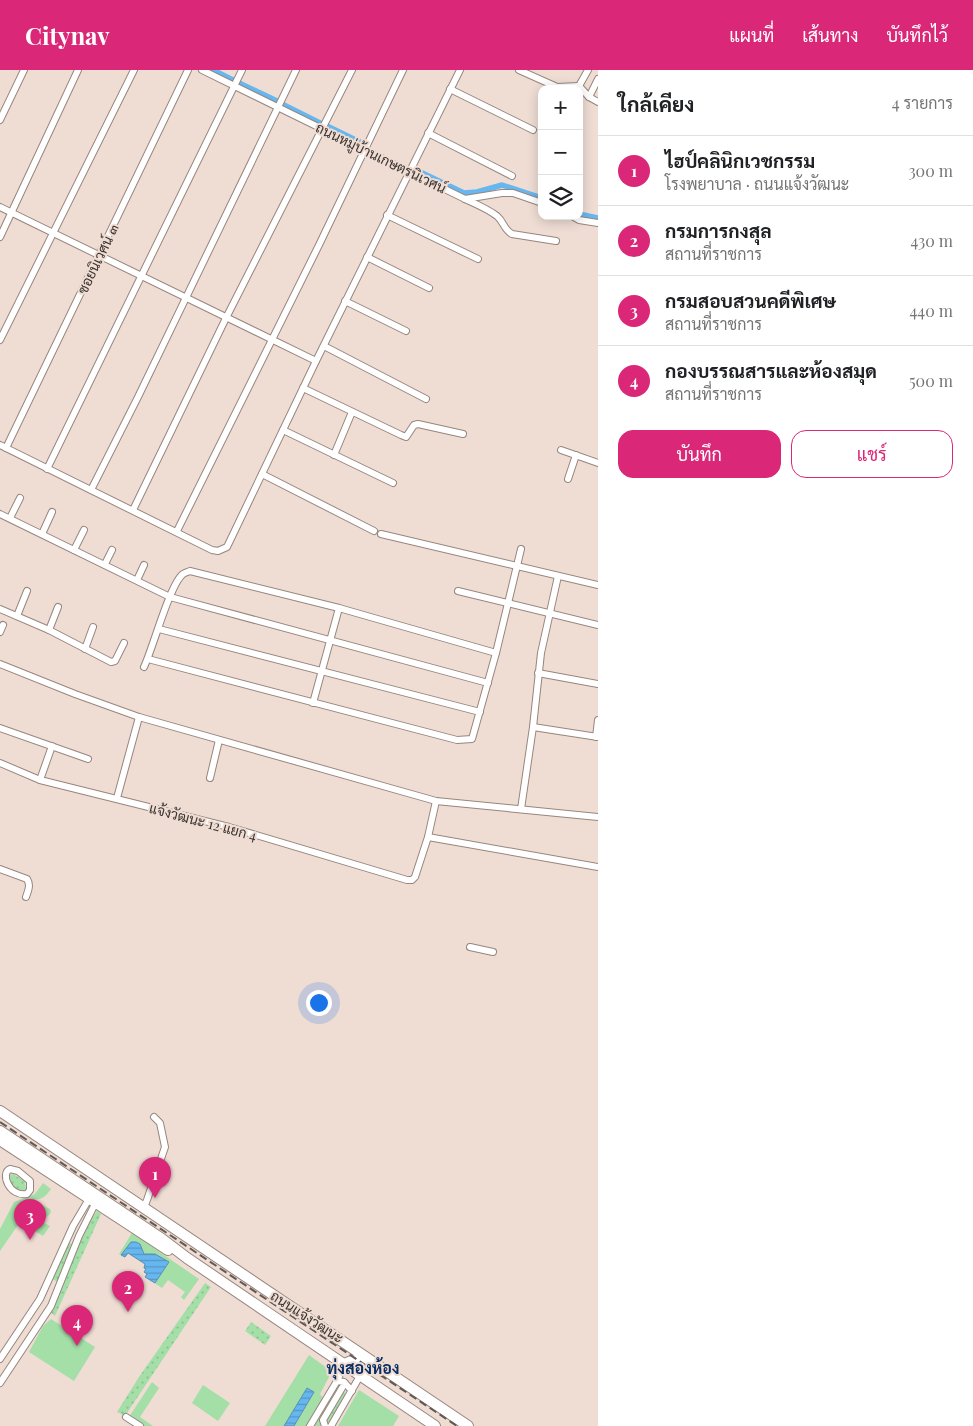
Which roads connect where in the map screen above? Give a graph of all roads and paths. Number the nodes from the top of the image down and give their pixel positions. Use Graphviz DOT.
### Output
graph roads {
  1 [pos="24,70"];
  2 [pos="78,70"];
  3 [pos="134,70"];
  4 [pos="188,70"];
  5 [pos="202,70"];
  6 [pos="242,70"];
  7 [pos="296,70"];
  8 [pos="352,70"];
  9 [pos="403,70"];
  10 [pos="460,70"];
  11 [pos="519,70"];
  12 [pos="588,70"];
  13 [pos="598,79"];
  14 [pos="553,85"];
  15 [pos="580,85"];
  16 [pos="234,86"];
  17 [pos="450,89"];
  18 [pos="583,90"];
  19 [pos="589,96"];
  20 [pos="598,102"];
  21 [pos="277,107"];
  22 [pos="0,120"];
  23 [pos="322,130"];
  24 [pos="533,130"];
  25 [pos="428,133"];
  26 [pos="364,150"];
  27 [pos="409,171"];
  28 [pos="512,176"];
  29 [pos="466,199"];
  30 [pos="538,202"];
  31 [pos="0,208"];
  32 [pos="12,213"];
  33 [pos="388,215"];
  34 [pos="579,220"];
  35 [pos="598,223"];
  36 [pos="53,234"];
  37 [pos="0,237"];
  38 [pos="556,241"];
  39 [pos="100,256"];
  40 [pos="367,257"];
  41 [pos="478,259"];
  42 [pos="142,277"];
  43 [pos="429,288"];
  44 [pos="185,298"];
  45 [pos="345,301"];
  46 [pos="226,318"];
  47 [pos="406,331"];
  48 [pos="0,340"];
  49 [pos="270,340"];
  50 [pos="324,346"];
  51 [pos="316,361"];
  52 [pos="303,388"];
  53 [pos="426,399"];
  54 [pos="352,412"];
  55 [pos="283,430"];
  56 [pos="463,434"];
  57 [pos="3,447"];
  58 [pos="561,450"];
  59 [pos="334,454"];
  60 [pos="576,455"];
  61 [pos="598,463"];
  62 [pos="48,469"];
  63 [pos="262,474"];
  64 [pos="568,479"];
  65 [pos="393,483"];
  66 [pos="91,490"];
  67 [pos="20,498"];
  68 [pos="133,510"];
  69 [pos="52,512"];
  70 [pos="0,514"];
  71 [pos="10,518"];
  72 [pos="84,530"];
  73 [pos="176,531"];
  74 [pos="374,531"];
  75 [pos="42,534"];
  76 [pos="381,534"];
  77 [pos="521,549"];
  78 [pos="74,550"];
  79 [pos="112,550"];
  80 [pos="105,564"];
  81 [pos="144,564"];
  82 [pos="517,566"];
  83 [pos="558,576"];
  84 [pos="137,580"];
  85 [pos="598,585"];
  86 [pos="27,591"];
  87 [pos="458,591"];
  88 [pos="170,597"];
  89 [pos="507,603"];
  90 [pos="58,607"];
  91 [pos="339,608"];
  92 [pos="0,609"];
  93 [pos="549,614"];
  94 [pos="17,616"];
  95 [pos="598,624"];
  96 [pos="3,625"];
  97 [pos="94,627"];
  98 [pos="158,628"];
  99 [pos="48,630"];
  100 [pos="0,632"];
  101 [pos="331,641"];
  102 [pos="124,643"];
  103 [pos="85,648"];
  104 [pos="496,653"];
  105 [pos="148,659"];
  106 [pos="0,664"];
  107 [pos="144,667"];
  108 [pos="322,672"];
  109 [pos="538,673"];
  110 [pos="488,683"];
  111 [pos="598,684"];
  112 [pos="313,703"];
  113 [pos="480,712"];
  114 [pos="139,717"];
  115 [pos="598,720"];
  116 [pos="533,727"];
  117 [pos="0,728"];
  118 [pos="597,737"];
  119 [pos="219,740"];
  120 [pos="52,746"];
  121 [pos="88,759"];
  122 [pos="0,764"];
  123 [pos="210,778"];
  124 [pos="40,780"];
  125 [pos="117,798"];
  126 [pos="436,801"];
  127 [pos="521,809"];
  128 [pos="598,817"];
  129 [pos="428,837"];
  130 [pos="598,867"];
  131 [pos="0,869"];
  132 [pos="26,897"];
  133 [pos="470,947"];
  134 [pos="493,952"];
  135 [pos="0,1111"];
  136 [pos="154,1117"];
  137 [pos="0,1118"];
  138 [pos="0,1131"];
  139 [pos="0,1140"];
  140 [pos="8,1190"];
  141 [pos="92,1202"];
  142 [pos="144,1207"];
  143 [pos="195,1243"];
  144 [pos="187,1258"];
  145 [pos="49,1281"];
  146 [pos="59,1286"];
  147 [pos="41,1297"];
  148 [pos="52,1303"];
  149 [pos="20,1329"];
  150 [pos="31,1336"];
  151 [pos="0,1359"];
  152 [pos="374,1363"];
  153 [pos="344,1365"];
  154 [pos="360,1376"];
  155 [pos="338,1381"];
  156 [pos="0,1383"];
  157 [pos="342,1388"];
  158 [pos="352,1390"];
  159 [pos="126,1417"];
  160 [pos="140,1426"];
  161 [pos="310,1426"];
  162 [pos="325,1426"];
  163 [pos="331,1426"];
  164 [pos="435,1426"];
  165 [pos="468,1426"];
  1 -- 22 [label="street"];
  2 -- 32 [label="street"];
  3 -- 36 [label="street"];
  4 -- 39 [label="street, ซอยนิเวศน์ ๓"];
  5 -- 16 [label="street, ถนนหมู่บ้านเกษตรนิเวศน์"];
  6 -- 16 [label="street"];
  7 -- 21 [label="street"];
  8 -- 23 [label="street"];
  9 -- 26 [label="street"];
  10 -- 17 [label="street"];
  11 -- 14 [label="street"];
  12 -- 15 [label="street"];
  13 -- 19 [label="street"];
  16 -- 21 [label="street, ถนนหมู่บ้านเกษตรนิเวศน์"];
  16 -- 42 [label="street"];
  17 -- 24 [label="street"];
  17 -- 25 [label="street"];
  18 -- 19 [label="street"];
  19 -- 20 [label="street"];
  21 -- 23 [label="street, ถนนหมู่บ้านเกษตรนิเวศน์"];
  21 -- 44 [label="street"];
  23 -- 26 [label="street, ถนนหมู่บ้านเกษตรนิเวศน์"];
  23 -- 46 [label="street"];
  25 -- 27 [label="street"];
  25 -- 28 [label="street"];
  26 -- 27 [label="street, ถนนหมู่บ้านเกษตรนิเวศน์"];
  26 -- 49 [label="street"];
  27 -- 29 [label="street, ถนนหมู่บ้านเกษตรนิเวศน์"];
  27 -- 33 [label="street"];
  29 -- 30 [label="street"];
  29 -- 38 [label="street, ถนนหมู่บ้านเกษตรนิเวศน์"];
  31 -- 32 [label="street"];
  32 -- 36 [label="street"];
  32 -- 37 [label="street"];
  33 -- 40 [label="street"];
  33 -- 41 [label="street"];
  34 -- 35 [label="street"];
  36 -- 39 [label="street"];
  36 -- 48 [label="street"];
  39 -- 42 [label="street"];
  39 -- 57 [label="street, ซอยนิเวศน์ ๓"];
  40 -- 43 [label="street"];
  40 -- 45 [label="street"];
  42 -- 44 [label="street"];
  42 -- 62 [label="street"];
  44 -- 46 [label="street"];
  44 -- 66 [label="street"];
  45 -- 47 [label="street"];
  45 -- 50 [label="street"];
  46 -- 49 [label="street"];
  46 -- 68 [label="street"];
  49 -- 51 [label="street"];
  49 -- 73 [label="street"];
  50 -- 51 [label="street"];
  50 -- 53 [label="street"];
  51 -- 52 [label="street"];
  52 -- 54 [label="street"];
  52 -- 55 [label="street"];
  54 -- 56 [label="street"];
  54 -- 59 [label="street"];
  55 -- 59 [label="street"];
  55 -- 63 [label="street"];
  57 -- 62 [label="street"];
  58 -- 60 [label="street"];
  59 -- 65 [label="street"];
  60 -- 61 [label="street"];
  60 -- 64 [label="street"];
  62 -- 66 [label="street"];
  63 -- 73 [label="street"];
  63 -- 74 [label="street"];
  66 -- 68 [label="street"];
  67 -- 71 [label="street"];
  68 -- 73 [label="street"];
  69 -- 75 [label="street"];
  70 -- 71 [label="street"];
  71 -- 75 [label="street"];
  72 -- 78 [label="street"];
  75 -- 78 [label="street"];
  76 -- 82 [label="street"];
  77 -- 82 [label="street"];
  78 -- 80 [label="street"];
  79 -- 80 [label="street"];
  80 -- 84 [label="street"];
  81 -- 84 [label="street"];
  82 -- 83 [label="street"];
  82 -- 89 [label="street"];
  83 -- 85 [label="street"];
  83 -- 93 [label="street"];
  84 -- 88 [label="street"];
  86 -- 94 [label="street"];
  87 -- 89 [label="street"];
  88 -- 91 [label="street"];
  88 -- 98 [label="street"];
  88 -- 101 [label="street"];
  89 -- 93 [label="street"];
  89 -- 104 [label="street"];
  90 -- 99 [label="street"];
  91 -- 101 [label="street"];
  91 -- 104 [label="street"];
  92 -- 94 [label="street"];
  93 -- 95 [label="street"];
  93 -- 109 [label="street"];
  94 -- 99 [label="street"];
  96 -- 100 [label="street"];
  97 -- 103 [label="street"];
  98 -- 105 [label="street"];
  98 -- 108 [label="street"];
  99 -- 103 [label="street"];
  101 -- 108 [label="street"];
  101 -- 110 [label="street"];
  102 -- 103 [label="street"];
  104 -- 110 [label="street"];
  105 -- 107 [label="street"];
  105 -- 112 [label="street"];
  106 -- 114 [label="street"];
  108 -- 112 [label="street"];
  108 -- 113 [label="street"];
  109 -- 111 [label="street"];
  109 -- 116 [label="street"];
  110 -- 113 [label="street"];
  112 -- 113 [label="street"];
  114 -- 119 [label="street"];
  114 -- 125 [label="street"];
  115 -- 118 [label="street"];
  116 -- 118 [label="street"];
  116 -- 127 [label="street"];
  117 -- 120 [label="street"];
  119 -- 123 [label="street"];
  119 -- 126 [label="street"];
  120 -- 121 [label="street"];
  120 -- 124 [label="street"];
  122 -- 124 [label="street, แจ้งวัฒนะ 12 แยก 4"];
  124 -- 125 [label="street, แจ้งวัฒนะ 12 แยก 4"];
  125 -- 129 [label="street, แจ้งวัฒนะ 12 แยก 4"];
  126 -- 127 [label="street"];
  126 -- 129 [label="street"];
  127 -- 128 [label="street"];
  129 -- 130 [label="street"];
  131 -- 132 [label="street"];
  133 -- 134 [label="street"];
  135 -- 142 [label="main road, ถนนแจ้งวัฒนะ"];
  136 -- 142 [label="street"];
  137 -- 143 [label="main road, ถนนแจ้งวัฒนะ"];
  138 -- 144 [label="main road, ถนนแจ้งวัฒนะ"];
  139 -- 141 [label="main road, ถนนแจ้งวัฒนะ"];
  140 -- 140 [label="street"];
  141 -- 144 [label="main road, ถนนแจ้งวัฒนะ"];
  141 -- 145 [label="street"];
  141 -- 146 [label="street"];
  142 -- 143 [label="main road, ถนนแจ้งวัฒนะ"];
  143 -- 152 [label="main road, ถนนแจ้งวัฒนะ"];
  144 -- 153 [label="main road, ถนนแจ้งวัฒนะ"];
  145 -- 146 [label="street"];
  145 -- 147 [label="street"];
  146 -- 148 [label="street"];
  147 -- 148 [label="street"];
  147 -- 149 [label="street"];
  148 -- 150 [label="street"];
  149 -- 150 [label="street"];
  149 -- 151 [label="street"];
  150 -- 156 [label="street"];
  152 -- 153 [label="main road"];
  152 -- 165 [label="main road, ถนนแจ้งวัฒนะ"];
  153 -- 154 [label="main road, ถนนแจ้งวัฒนะ"];
  153 -- 155 [label="street"];
  154 -- 158 [label="street"];
  154 -- 164 [label="main road, ถนนแจ้งวัฒนะ"];
  155 -- 158 [label="street"];
  155 -- 161 [label="street"];
  157 -- 162 [label="street"];
  158 -- 163 [label="street"];
  159 -- 160 [label="street"];
}
